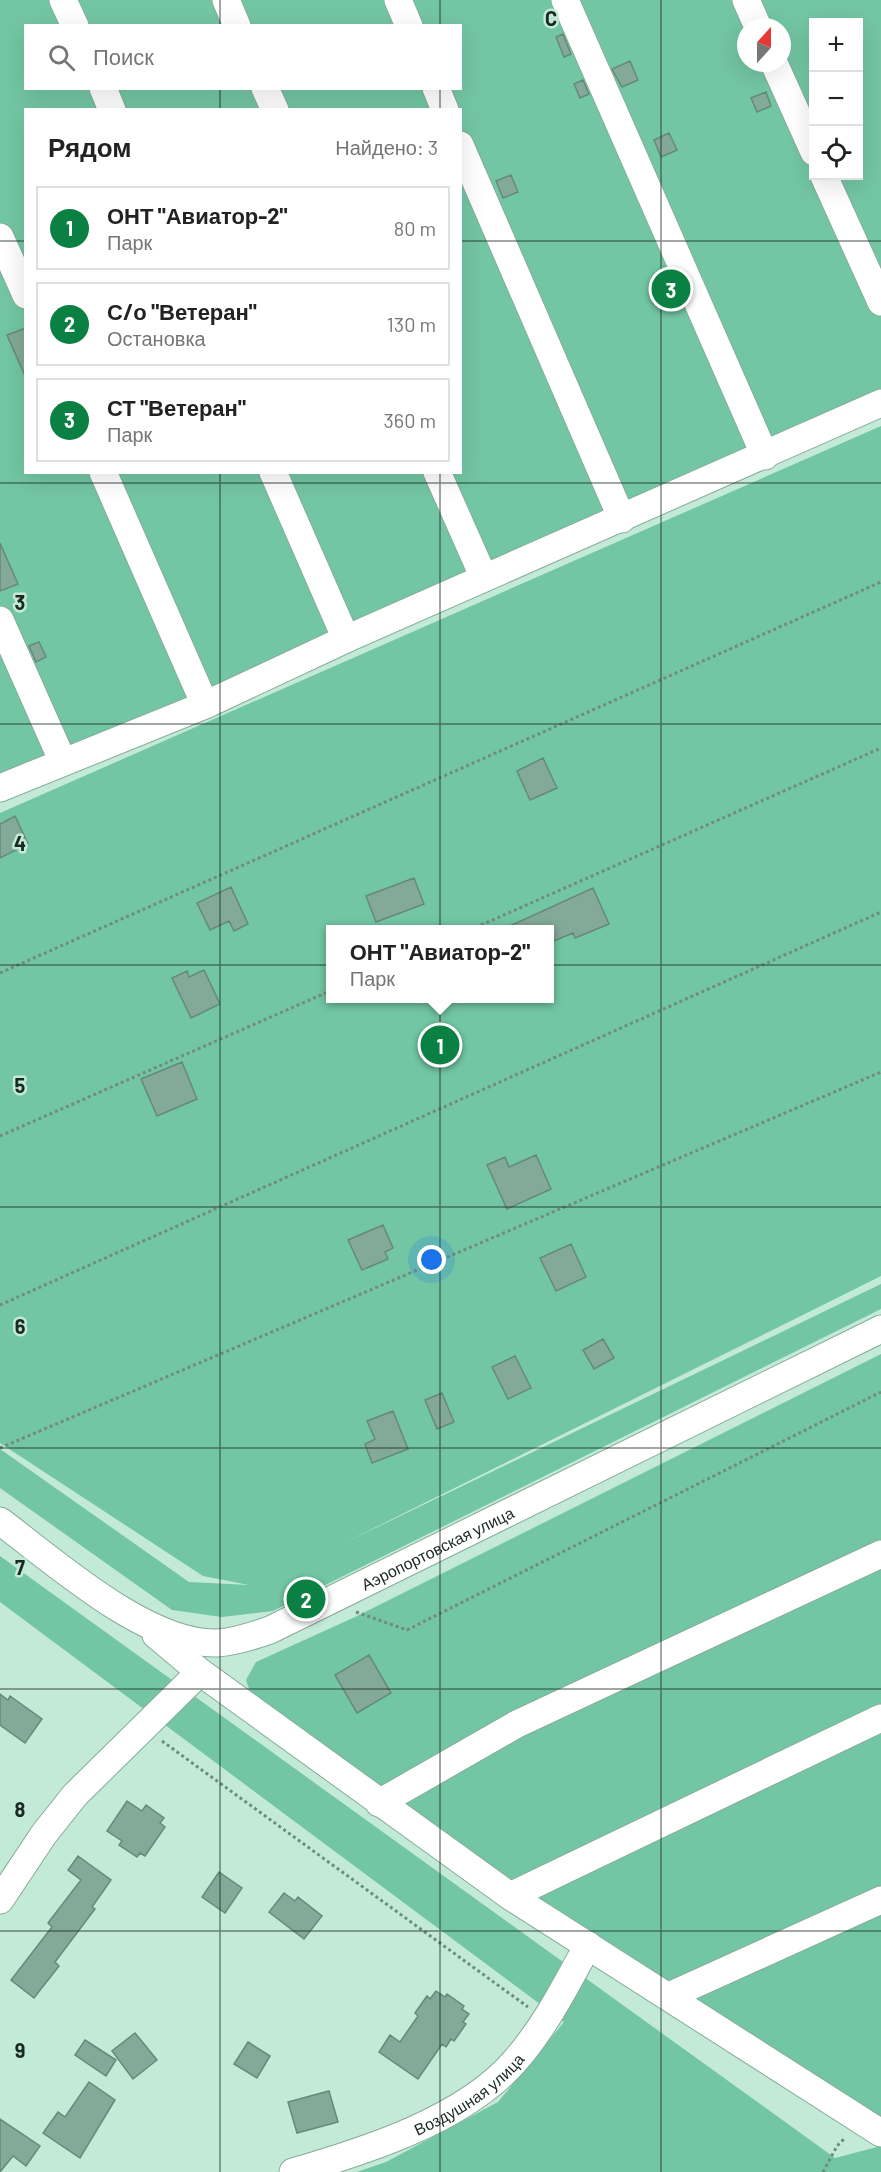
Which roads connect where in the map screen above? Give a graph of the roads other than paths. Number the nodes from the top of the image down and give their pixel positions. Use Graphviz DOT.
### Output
graph roads {
  1 [pos="63,0"];
  2 [pos="226,0"];
  3 [pos="398,0"];
  4 [pos="565,0"];
  5 [pos="746,0"];
  6 [pos="754,18"];
  7 [pos="74,24"];
  8 [pos="236,24"];
  9 [pos="408,24"];
  10 [pos="778,72"];
  11 [pos="104,90"];
  12 [pos="266,90"];
  13 [pos="437,90"];
  14 [pos="111,108"];
  15 [pos="274,108"];
  16 [pos="444,108"];
  17 [pos="809,143"];
  18 [pos="462,150"];
  19 [pos="826,180"];
  20 [pos="0,237"];
  21 [pos="24,291"];
  22 [pos="881,302"];
  23 [pos="881,403"];
  24 [pos="765,456"];
  25 [pos="104,474"];
  26 [pos="274,474"];
  27 [pos="438,474"];
  28 [pos="622,519"];
  29 [pos="484,578"];
  30 [pos="0,620"];
  31 [pos="346,639"];
  32 [pos="205,705"];
  33 [pos="63,762"];
  34 [pos="0,788"];
  35 [pos="881,1329"];
  36 [pos="0,1521"];
  37 [pos="881,1554"];
  38 [pos="131,1617"];
  39 [pos="200,1672"];
  40 [pos="881,1718"];
  41 [pos="379,1803"];
  42 [pos="510,1896"];
  43 [pos="0,1900"];
  44 [pos="881,1900"];
  45 [pos="588,1946"];
  46 [pos="669,1996"];
  47 [pos="872,2126"];
  48 [pos="292,2172"];
  1 -- 7 [label="street"];
  2 -- 8 [label="street"];
  3 -- 9 [label="street"];
  4 -- 24 [label="street"];
  5 -- 6 [label="street"];
  10 -- 17 [label="street"];
  11 -- 14 [label="street"];
  12 -- 15 [label="street"];
  13 -- 16 [label="street"];
  18 -- 28 [label="street"];
  19 -- 22 [label="street"];
  20 -- 21 [label="street"];
  23 -- 24 [label="street"];
  24 -- 28 [label="street"];
  25 -- 32 [label="street"];
  26 -- 31 [label="street"];
  27 -- 29 [label="street"];
  28 -- 29 [label="street"];
  29 -- 31 [label="street"];
  30 -- 33 [label="street"];
  31 -- 32 [label="street"];
  32 -- 33 [label="street"];
  33 -- 34 [label="street"];
  35 -- 38 [label="street, Аэропортовская улица"];
  36 -- 38 [label="street, Аэропортовская улица"];
  37 -- 41 [label="street"];
  38 -- 39 [label="street"];
  39 -- 41 [label="street"];
  39 -- 43 [label="street"];
  40 -- 42 [label="street"];
  41 -- 42 [label="street"];
  42 -- 45 [label="street"];
  44 -- 46 [label="street"];
  45 -- 46 [label="street"];
  45 -- 48 [label="street, Воздушная улица"];
  46 -- 47 [label="street"];
}
